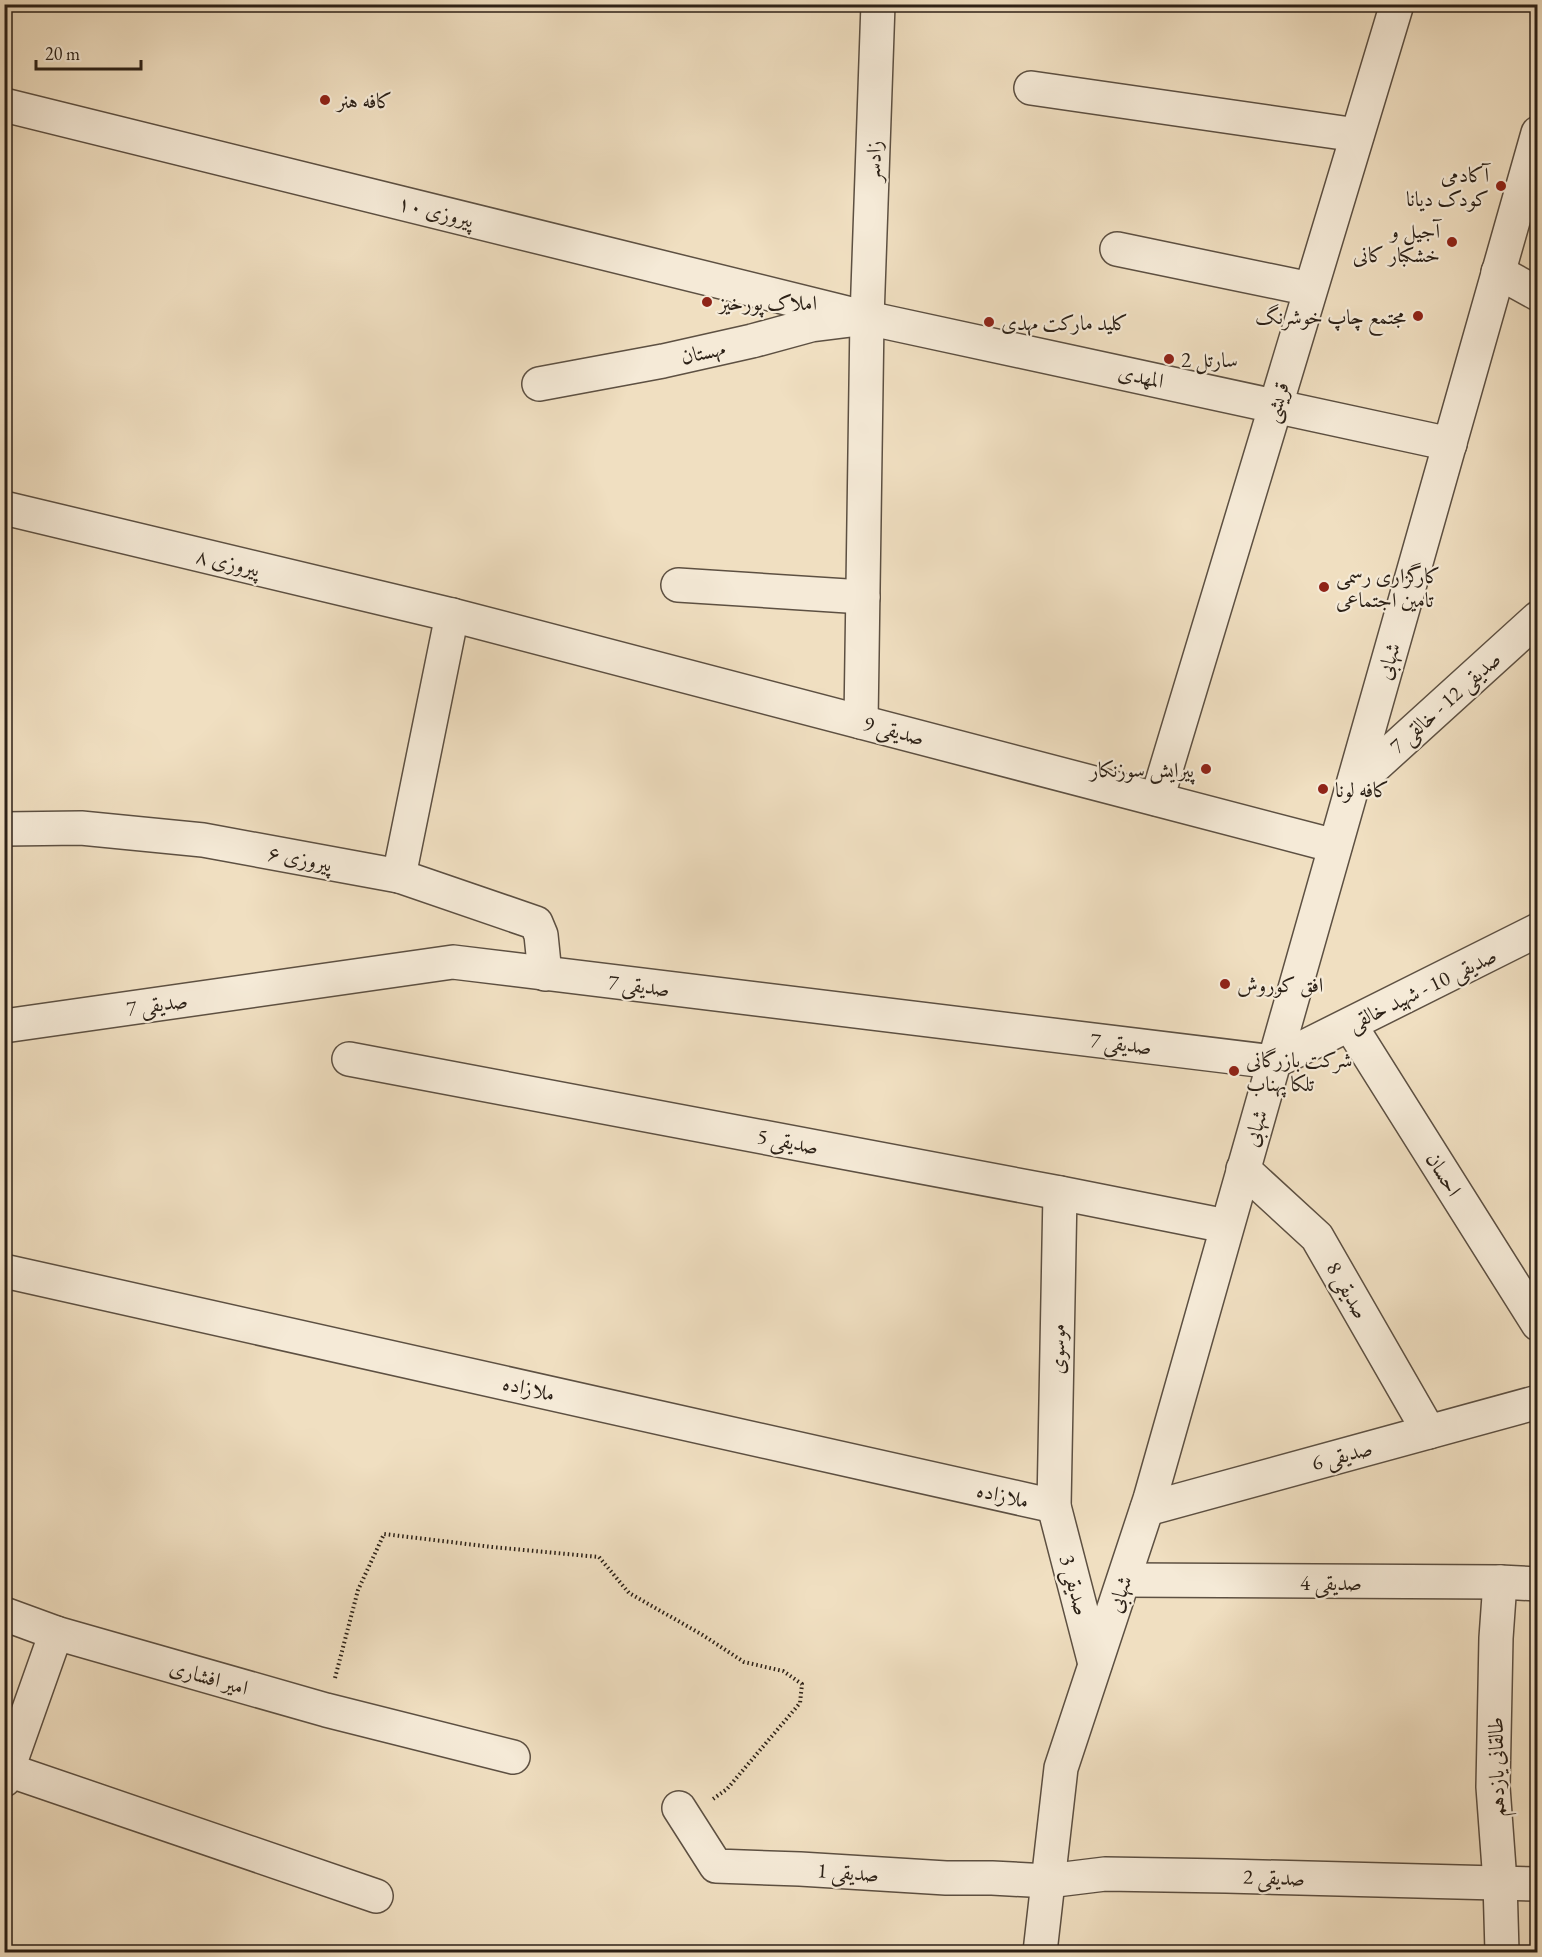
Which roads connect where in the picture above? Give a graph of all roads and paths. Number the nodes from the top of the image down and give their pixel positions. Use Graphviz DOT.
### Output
graph roads {
  1 [pos="878,4"];
  2 [pos="1396,4"];
  3 [pos="1031,88"];
  4 [pos="4,105"];
  5 [pos="1538,133"];
  6 [pos="1357,135"];
  7 [pos="1117,249"];
  8 [pos="1498,272"];
  9 [pos="1310,289"];
  10 [pos="1538,294"];
  11 [pos="867,318"];
  12 [pos="538,384"];
  13 [pos="1275,405"];
  14 [pos="1450,444"];
  15 [pos="4,508"];
  16 [pos="678,585"];
  17 [pos="863,597"];
  18 [pos="452,615"];
  19 [pos="1538,618"];
  20 [pos="861,722"];
  21 [pos="1353,786"];
  22 [pos="1157,799"];
  23 [pos="4,829"];
  24 [pos="1335,846"];
  25 [pos="399,876"];
  26 [pos="1535,938"];
  27 [pos="545,974"];
  28 [pos="1350,1025"];
  29 [pos="4,1026"];
  30 [pos="349,1059"];
  31 [pos="1274,1062"];
  32 [pos="1243,1168"];
  33 [pos="1060,1193"];
  34 [pos="1226,1226"];
  35 [pos="4,1271"];
  36 [pos="1538,1324"];
  37 [pos="1538,1402"];
  38 [pos="1429,1432"];
  39 [pos="1054,1506"];
  40 [pos="1147,1509"];
  41 [pos="1124,1580"];
  42 [pos="1500,1582"];
  43 [pos="1538,1584"];
  44 [pos="4,1614"];
  45 [pos="56,1633"];
  46 [pos="1095,1664"];
  47 [pos="326,1710"];
  48 [pos="513,1757"];
  49 [pos="6,1775"];
  50 [pos="679,1808"];
  51 [pos="1048,1881"];
  52 [pos="1500,1882"];
  53 [pos="1538,1884"];
  54 [pos="376,1896"];
  55 [pos="1040,1953"];
  56 [pos="1502,1953"];
  1 -- 11 [label="street, زادسر"];
  2 -- 6 [label="street, قریشی"];
  3 -- 6 [label="street"];
  4 -- 11 [label="street, پیروزی ١٠"];
  5 -- 8 [label="street, شهابی"];
  6 -- 9 [label="street, قریشی"];
  7 -- 9 [label="street"];
  8 -- 10 [label="street"];
  8 -- 14 [label="street, شهابی"];
  9 -- 13 [label="street, قریشی"];
  11 -- 12 [label="street, مهستان"];
  11 -- 13 [label="street, المهدی"];
  11 -- 17 [label="street, زادسر"];
  13 -- 14 [label="street, المهدی"];
  13 -- 22 [label="street, قریشی"];
  14 -- 21 [label="street, شهابی"];
  15 -- 18 [label="street, پیروزی ٨"];
  16 -- 17 [label="street"];
  17 -- 20 [label="street, زادسر"];
  18 -- 20 [label="street, صدیقی 9"];
  18 -- 25 [label="street"];
  19 -- 21 [label="street, صدیقی 12 - خالقی 7"];
  20 -- 22 [label="street, صدیقی 9"];
  21 -- 24 [label="street, شهابی"];
  22 -- 24 [label="street, صدیقی 9"];
  23 -- 25 [label="street, پیروزی ۶"];
  24 -- 31 [label="street, شهابی"];
  25 -- 27 [label="street, پیروزی ۶"];
  26 -- 28 [label="street, صدیقی 10 - شهید خالقی"];
  27 -- 29 [label="street, صدیقی 7"];
  27 -- 31 [label="street, صدیقی 7"];
  28 -- 31 [label="street, صدیقی 10 - شهید خالقی"];
  28 -- 36 [label="street, احسان"];
  30 -- 33 [label="street, صدیقی 5"];
  31 -- 32 [label="street, شهابی"];
  32 -- 34 [label="street, شهابی"];
  32 -- 38 [label="street, صدیقی 8"];
  33 -- 34 [label="street, صدیقی 5"];
  33 -- 39 [label="street, موسوی"];
  34 -- 40 [label="street, شهابی"];
  35 -- 39 [label="street, ملازاده"];
  37 -- 38 [label="street, صدیقی 6"];
  38 -- 40 [label="street, صدیقی 6"];
  39 -- 46 [label="street, صدیقی 3"];
  40 -- 41 [label="street, شهابی"];
  41 -- 42 [label="street, صدیقی 4"];
  41 -- 46 [label="street, شهابی"];
  42 -- 43 [label="street, صدیقی 4"];
  42 -- 52 [label="street, طالقانی یازدهم"];
  44 -- 45 [label="street, امیر افشاری"];
  45 -- 47 [label="street, امیر افشاری"];
  45 -- 49 [label="street"];
  46 -- 51 [label="street, شهابی"];
  47 -- 48 [label="street, امیر افشاری"];
  47 -- 50 [label="path"];
  49 -- 54 [label="street"];
  50 -- 51 [label="street, صدیقی 1"];
  51 -- 52 [label="street, صدیقی 2"];
  51 -- 55 [label="street, شهابی"];
  52 -- 53 [label="street, صدیقی 2"];
  52 -- 56 [label="street, طالقانی یازدهم"];
}
